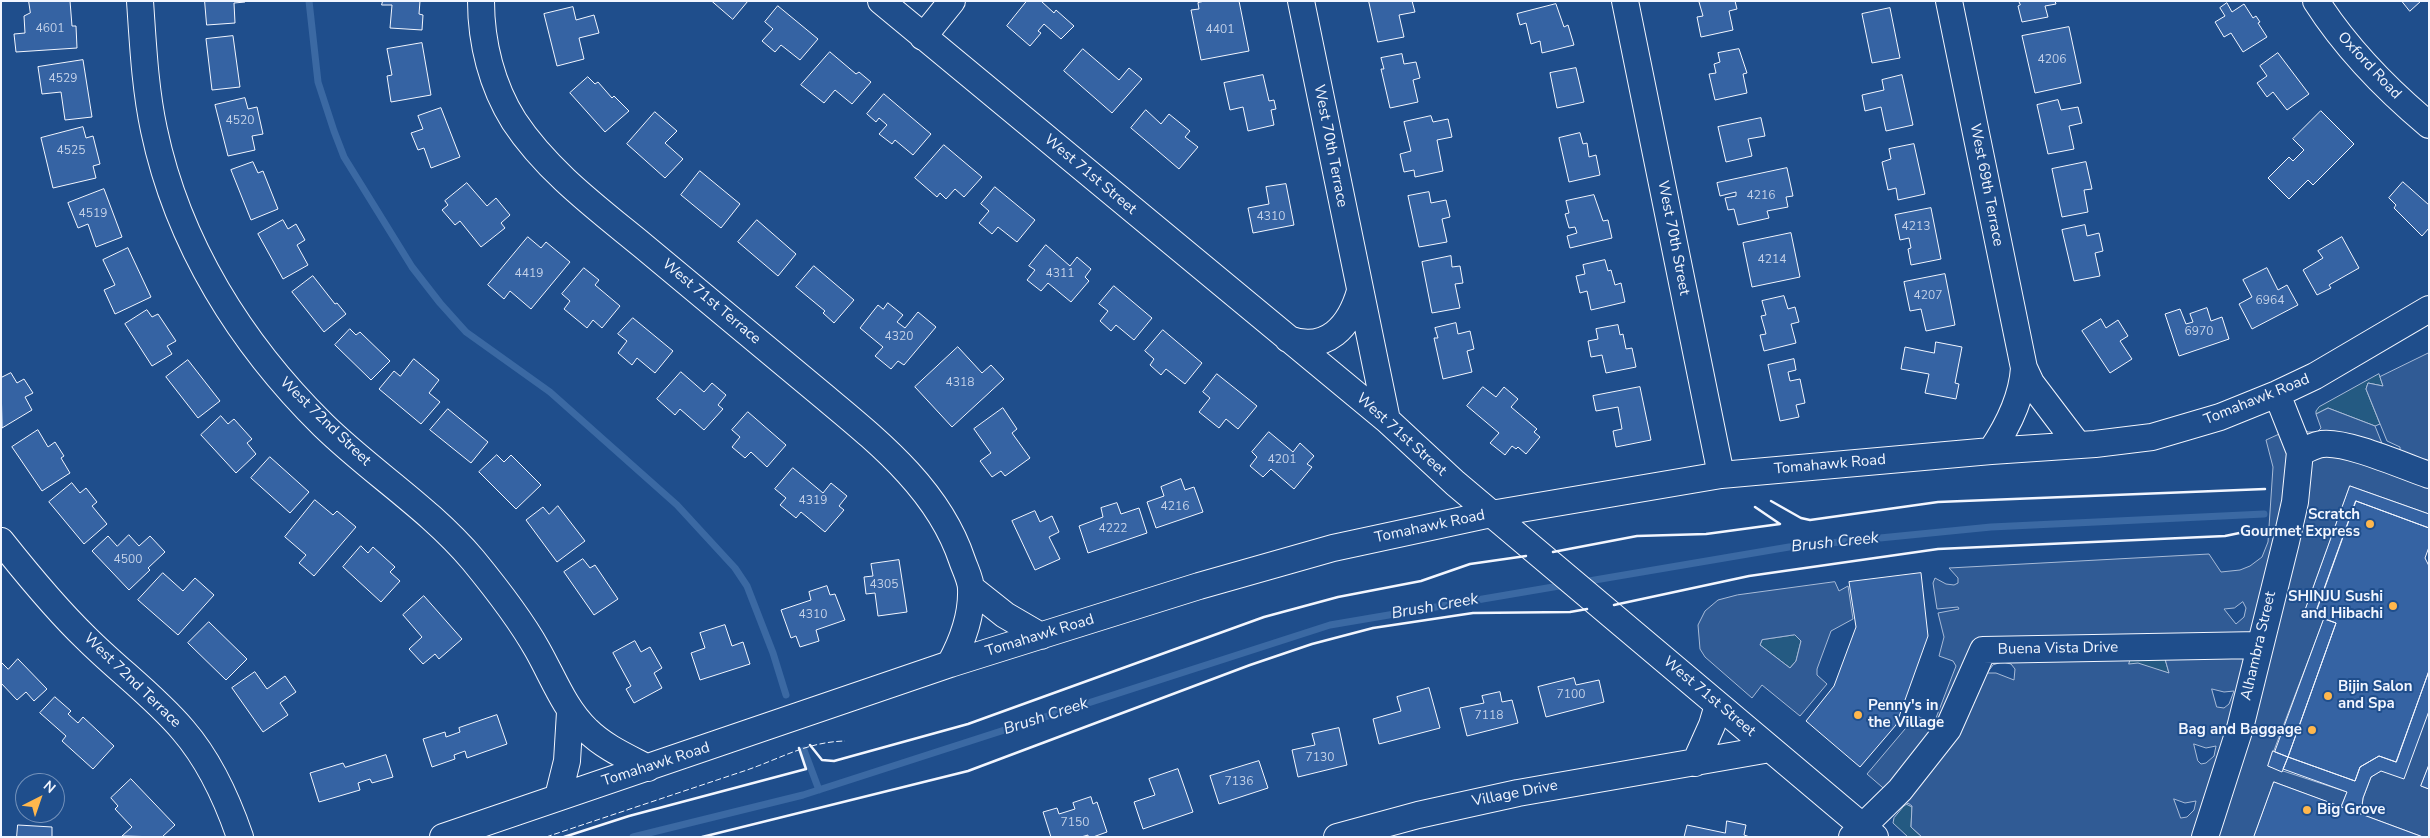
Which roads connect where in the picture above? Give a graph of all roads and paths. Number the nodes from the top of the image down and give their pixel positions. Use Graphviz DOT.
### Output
graph roads {
  1 [pos="140,1"];
  2 [pos="481,1"];
  3 [pos="881,1"];
  4 [pos="952,1"];
  5 [pos="1301,1"];
  6 [pos="1624,1"];
  7 [pos="1949,1"];
  8 [pos="2316,1"];
  9 [pos="923,37"];
  10 [pos="2429,125"];
  11 [pos="1360,291"];
  12 [pos="2429,309"];
  13 [pos="1288,339"];
  14 [pos="2024,368"];
  15 [pos="2276,394"];
  16 [pos="1387,420"];
  17 [pos="2078,445"];
  18 [pos="1991,451"];
  19 [pos="2300,452"];
  20 [pos="1720,475"];
  21 [pos="2429,475"];
  22 [pos="1491,514"];
  23 [pos="1,541"];
  24 [pos="971,588"];
  25 [pos="1041,636"];
  26 [pos="2259,645"];
  27 [pos="950,664"];
  28 [pos="1718,705"];
  29 [pos="570,712"];
  30 [pos="1770,749"];
  31 [pos="1695,762"];
  32 [pos="648,768"];
  33 [pos="558,797"];
  34 [pos="1863,833"];
  35 [pos="240,837"];
  36 [pos="443,837"];
  37 [pos="1337,837"];
  38 [pos="2205,837"];
  1 -- 29 [label="street, West 72nd Street"];
  2 -- 24 [label="street, West 71st Terrace"];
  3 -- 9 [label="street, West 71st Street"];
  4 -- 9 [label="street"];
  5 -- 11 [label="street, West 70th Terrace"];
  6 -- 20 [label="street, West 70th Street"];
  7 -- 14 [label="street, West 69th Terrace"];
  8 -- 10 [label="street, Oxford Road"];
  9 -- 13 [label="street, West 71st Street"];
  11 -- 13 [label="street"];
  11 -- 16 [label="street, West 70th Terrace"];
  12 -- 15 [label="street, Tomahawk Road"];
  13 -- 16 [label="street, West 71st Street"];
  14 -- 17 [label="street, West 69th Terrace"];
  14 -- 18 [label="street, West 69th Terrace"];
  15 -- 17 [label="street, Tomahawk Road"];
  15 -- 19 [label="street"];
  16 -- 22 [label="street, West 71st Street"];
  17 -- 18 [label="street, Tomahawk Road"];
  18 -- 20 [label="street, Tomahawk Road"];
  19 -- 21 [label="street"];
  19 -- 26 [label="street, Alhambra Street"];
  20 -- 22 [label="street, Tomahawk Road"];
  22 -- 25 [label="street, Tomahawk Road"];
  22 -- 28 [label="street, West 71st Street"];
  23 -- 35 [label="street, West 72nd Terrace"];
  24 -- 25 [label="street"];
  24 -- 27 [label="street, West 71st Terrace"];
  25 -- 27 [label="street, Tomahawk Road"];
  26 -- 34 [label="street, Buena Vista Drive"];
  26 -- 38 [label="street, Alhambra Street"];
  27 -- 32 [label="street, Tomahawk Road"];
  28 -- 30 [label="street, West 71st Street"];
  28 -- 31 [label="street"];
  29 -- 32 [label="street, West 72nd Street"];
  29 -- 33 [label="street"];
  30 -- 31 [label="street, Village Drive"];
  30 -- 34 [label="street, West 71st Street"];
  31 -- 37 [label="street, Village Drive"];
  32 -- 33 [label="street, Tomahawk Road"];
  33 -- 36 [label="street, Tomahawk Road"];
}
